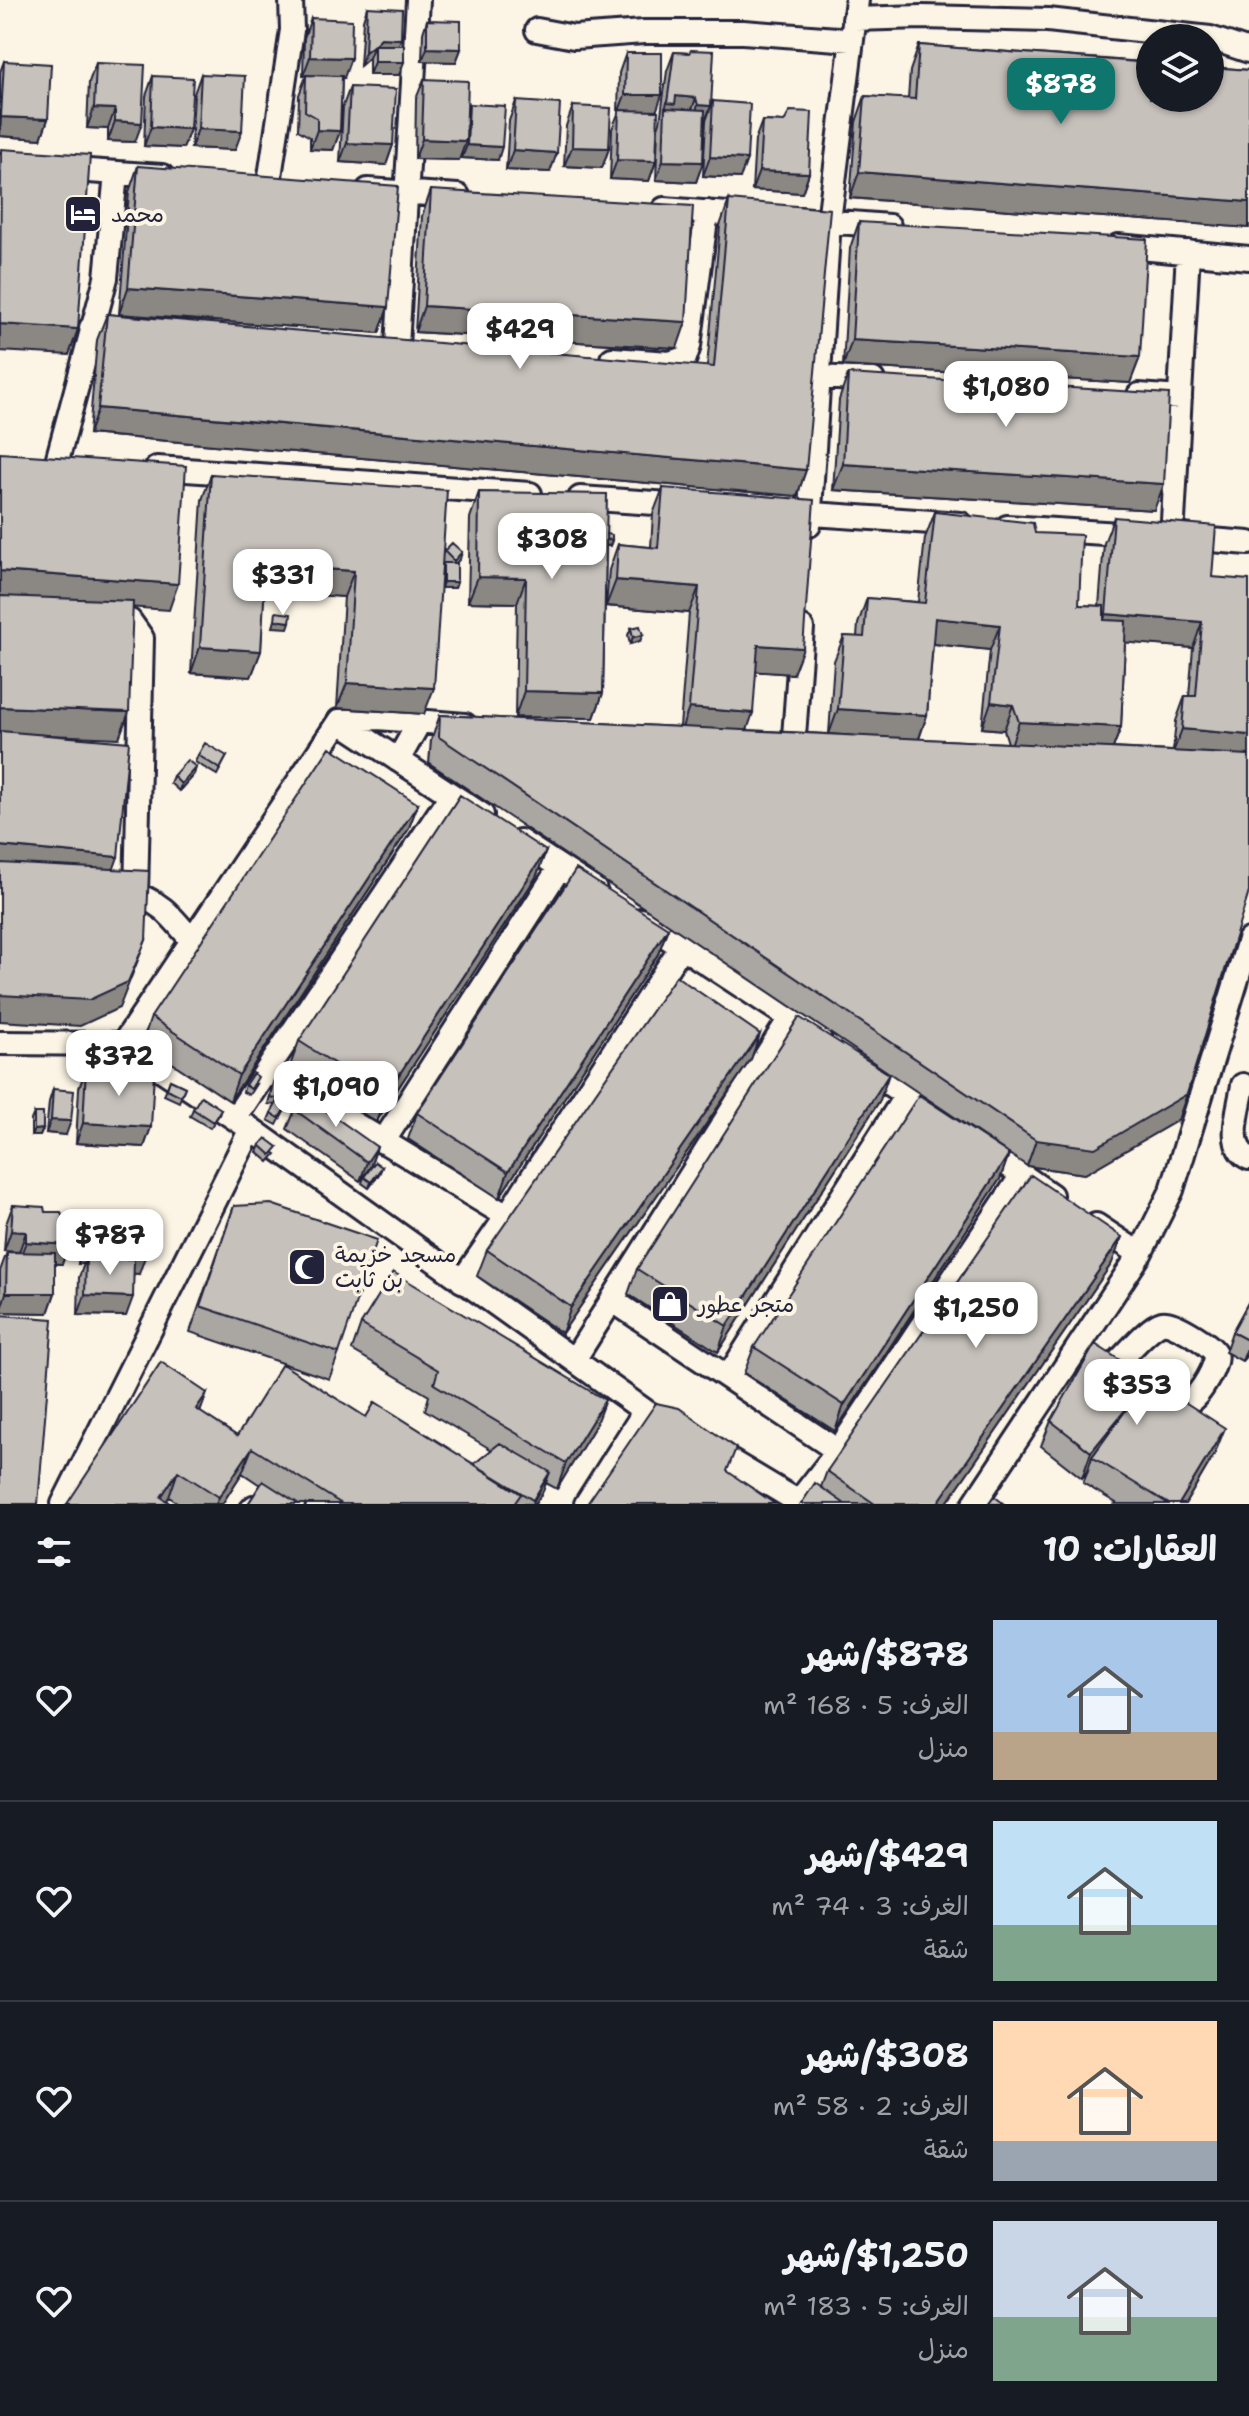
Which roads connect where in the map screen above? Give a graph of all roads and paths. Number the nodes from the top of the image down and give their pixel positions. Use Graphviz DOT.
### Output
graph roads {
  1 [pos="291,0"];
  2 [pos="418,0"];
  3 [pos="854,20"];
  4 [pos="537,30"];
  5 [pos="1136,30"];
  6 [pos="1224,43"];
  7 [pos="1249,51"];
  8 [pos="0,165"];
  9 [pos="116,173"];
  10 [pos="177,177"];
  11 [pos="269,183"];
  12 [pos="345,188"];
  13 [pos="407,192"];
  14 [pos="486,197"];
  15 [pos="644,208"];
  16 [pos="707,212"];
  17 [pos="829,221"];
  18 [pos="907,227"];
  19 [pos="1094,244"];
  20 [pos="1188,252"];
  21 [pos="1249,258"];
  22 [pos="91,328"];
  23 [pos="153,331"];
  24 [pos="397,346"];
  25 [pos="586,358"];
  26 [pos="819,377"];
  27 [pos="897,382"];
  28 [pos="1117,394"];
  29 [pos="1180,398"];
  30 [pos="29,460"];
  31 [pos="136,467"];
  32 [pos="700,506"];
  33 [pos="763,511"];
  34 [pos="810,514"];
  35 [pos="1172,538"];
  36 [pos="1249,543"];
  37 [pos="808,545"];
  38 [pos="803,608"];
  39 [pos="91,611"];
  40 [pos="339,721"];
  41 [pos="420,721"];
  42 [pos="482,726"];
  43 [pos="793,750"];
  44 [pos="398,760"];
  45 [pos="451,795"];
  46 [pos="560,867"];
  47 [pos="104,888"];
  48 [pos="136,894"];
  49 [pos="192,941"];
  50 [pos="681,947"];
  51 [pos="1248,951"];
  52 [pos="790,1018"];
  53 [pos="0,1043"];
  54 [pos="123,1044"];
  55 [pos="267,1071"];
  56 [pos="1208,1074"];
  57 [pos="1246,1086"];
  58 [pos="906,1095"];
  59 [pos="243,1124"];
  60 [pos="383,1142"];
  61 [pos="1249,1158"];
  62 [pos="1022,1175"];
  63 [pos="507,1216"];
  64 [pos="1140,1254"];
  65 [pos="462,1281"];
  66 [pos="612,1300"];
  67 [pos="1081,1342"];
  68 [pos="574,1360"];
  69 [pos="1115,1365"];
  70 [pos="728,1377"];
  71 [pos="645,1411"];
  72 [pos="838,1451"];
  73 [pos="82,1466"];
  74 [pos="103,1481"];
  75 [pos="800,1503"];
  76 [pos="63,1504"];
  77 [pos="225,1504"];
  78 [pos="293,1504"];
  79 [pos="586,1504"];
  80 [pos="974,1504"];
  1 -- 11 [label="street"];
  2 -- 13 [label="street"];
  3 -- 4 [label="street"];
  3 -- 5 [label="street"];
  3 -- 17 [label="street"];
  6 -- 7 [label="street"];
  8 -- 9 [label="street"];
  9 -- 10 [label="street"];
  9 -- 22 [label="street"];
  12 -- 13 [label="street"];
  13 -- 14 [label="street"];
  13 -- 24 [label="street"];
  15 -- 16 [label="street"];
  16 -- 17 [label="street"];
  16 -- 25 [label="street"];
  17 -- 18 [label="street"];
  17 -- 26 [label="street"];
  19 -- 20 [label="street"];
  20 -- 21 [label="street"];
  20 -- 29 [label="street"];
  22 -- 23 [label="street"];
  22 -- 30 [label="street"];
  26 -- 27 [label="street"];
  26 -- 34 [label="street"];
  28 -- 29 [label="street"];
  29 -- 35 [label="street"];
  31 -- 32 [label="street"];
  33 -- 34 [label="street"];
  34 -- 35 [label="street"];
  34 -- 37 [label="street"];
  35 -- 36 [label="street"];
  38 -- 43 [label="street"];
  39 -- 48 [label="street"];
  40 -- 41 [label="street"];
  40 -- 44 [label="street"];
  40 -- 49 [label="street"];
  41 -- 42 [label="street"];
  41 -- 44 [label="street"];
  44 -- 45 [label="street"];
  45 -- 46 [label="street"];
  45 -- 55 [label="street"];
  46 -- 50 [label="street"];
  46 -- 60 [label="street"];
  47 -- 48 [label="street"];
  48 -- 49 [label="street"];
  49 -- 54 [label="street"];
  50 -- 52 [label="street"];
  50 -- 63 [label="street"];
  51 -- 56 [label="street"];
  52 -- 58 [label="street"];
  52 -- 66 [label="street"];
  53 -- 54 [label="street"];
  54 -- 59 [label="street"];
  55 -- 59 [label="street"];
  55 -- 60 [label="street"];
  56 -- 57 [label="street"];
  56 -- 64 [label="street"];
  57 -- 61 [label="street"];
  58 -- 62 [label="street"];
  58 -- 70 [label="street"];
  59 -- 65 [label="street"];
  59 -- 73 [label="street"];
  60 -- 63 [label="street"];
  62 -- 64 [label="street"];
  62 -- 72 [label="street"];
  63 -- 65 [label="street"];
  64 -- 67 [label="street"];
  65 -- 68 [label="street"];
  66 -- 68 [label="street"];
  66 -- 70 [label="street"];
  67 -- 69 [label="street"];
  67 -- 80 [label="street"];
  68 -- 71 [label="street"];
  70 -- 72 [label="street"];
  71 -- 75 [label="street"];
  71 -- 79 [label="street"];
  72 -- 75 [label="street"];
  73 -- 74 [label="street"];
  73 -- 76 [label="street"];
  77 -- 78 [label="street"];
}
